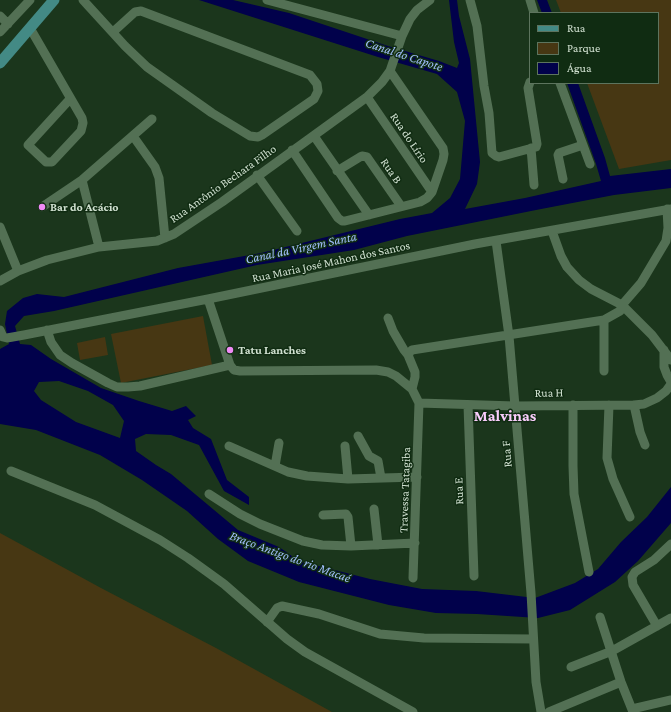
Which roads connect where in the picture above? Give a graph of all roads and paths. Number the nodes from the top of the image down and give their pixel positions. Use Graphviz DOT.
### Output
graph roads {
  1 [pos="30,0"];
  2 [pos="54,0"];
  3 [pos="83,0"];
  4 [pos="267,0"];
  5 [pos="430,0"];
  6 [pos="470,0"];
  7 [pos="530,0"];
  8 [pos="290,2"];
  9 [pos="534,12"];
  10 [pos="0,16"];
  11 [pos="8,24"];
  12 [pos="30,28"];
  13 [pos="0,32"];
  14 [pos="113,32"];
  15 [pos="401,39"];
  16 [pos="0,63"];
  17 [pos="392,67"];
  18 [pos="529,84"];
  19 [pos="560,84"];
  20 [pos="367,97"];
  21 [pos="70,99"];
  22 [pos="152,119"];
  23 [pos="133,136"];
  24 [pos="314,136"];
  25 [pos="583,145"];
  26 [pos="531,148"];
  27 [pos="292,150"];
  28 [pos="590,164"];
  29 [pos="338,171"];
  30 [pos="257,175"];
  31 [pos="563,179"];
  32 [pos="82,180"];
  33 [pos="534,185"];
  34 [pos="432,192"];
  35 [pos="401,206"];
  36 [pos="42,208"];
  37 [pos="669,209"];
  38 [pos="369,215"];
  39 [pos="0,226"];
  40 [pos="297,231"];
  41 [pos="552,231"];
  42 [pos="165,238"];
  43 [pos="496,241"];
  44 [pos="669,241"];
  45 [pos="100,247"];
  46 [pos="18,270"];
  47 [pos="0,281"];
  48 [pos="208,299"];
  49 [pos="622,305"];
  50 [pos="388,318"];
  51 [pos="604,320"];
  52 [pos="0,330"];
  53 [pos="47,330"];
  54 [pos="509,336"];
  55 [pos="664,350"];
  56 [pos="408,355"];
  57 [pos="671,360"];
  58 [pos="230,365"];
  59 [pos="604,371"];
  60 [pos="671,383"];
  61 [pos="412,389"];
  62 [pos="419,403"];
  63 [pos="609,404"];
  64 [pos="468,405"];
  65 [pos="573,405"];
  66 [pos="634,405"];
  67 [pos="514,406"];
  68 [pos="358,436"];
  69 [pos="279,443"];
  70 [pos="645,445"];
  71 [pos="230,446"];
  72 [pos="345,446"];
  73 [pos="275,466"];
  74 [pos="11,471"];
  75 [pos="417,477"];
  76 [pos="381,478"];
  77 [pos="348,479"];
  78 [pos="208,494"];
  79 [pos="374,509"];
  80 [pos="322,515"];
  81 [pos="630,517"];
  82 [pos="416,543"];
  83 [pos="671,544"];
  84 [pos="378,545"];
  85 [pos="351,546"];
  86 [pos="589,572"];
  87 [pos="474,576"];
  88 [pos="413,578"];
  89 [pos="600,618"];
  90 [pos="671,618"];
  91 [pos="267,622"];
  92 [pos="658,626"];
  93 [pos="533,640"];
  94 [pos="612,651"];
  95 [pos="571,667"];
  96 [pos="621,682"];
  97 [pos="671,700"];
  98 [pos="633,710"];
  99 [pos="413,712"];
  100 [pos="541,712"];
  101 [pos="549,712"];
  1 -- 11 [label="street"];
  2 -- 12 [label="main road"];
  3 -- 14 [label="street"];
  4 -- 8 [label="street"];
  5 -- 15 [label="street, Rua Antônio Bechara Filho"];
  6 -- 26 [label="street"];
  7 -- 9 [label="street"];
  8 -- 15 [label="street"];
  10 -- 11 [label="street"];
  11 -- 13 [label="street"];
  12 -- 16 [label="main road"];
  12 -- 21 [label="street"];
  14 -- 14 [label="street"];
  15 -- 17 [label="street, Rua Antônio Bechara Filho"];
  17 -- 20 [label="street, Rua Antônio Bechara Filho"];
  17 -- 34 [label="street"];
  18 -- 26 [label="street"];
  19 -- 25 [label="street"];
  20 -- 24 [label="street, Rua Antônio Bechara Filho"];
  20 -- 34 [label="street, Rua do Lírio"];
  21 -- 21 [label="street"];
  22 -- 23 [label="street"];
  23 -- 32 [label="street"];
  23 -- 42 [label="street"];
  24 -- 27 [label="street, Rua Antônio Bechara Filho"];
  24 -- 29 [label="street"];
  25 -- 28 [label="street"];
  25 -- 31 [label="street"];
  26 -- 33 [label="street"];
  27 -- 30 [label="street, Rua Antônio Bechara Filho"];
  27 -- 38 [label="street"];
  29 -- 35 [label="street, Rua B"];
  29 -- 38 [label="street"];
  30 -- 40 [label="street"];
  30 -- 42 [label="street, Rua Antônio Bechara Filho"];
  32 -- 36 [label="street"];
  32 -- 45 [label="street"];
  34 -- 35 [label="street"];
  35 -- 38 [label="street"];
  37 -- 41 [label="street, Rua Maria José Mahon dos Santos"];
  37 -- 44 [label="street"];
  39 -- 46 [label="street"];
  41 -- 43 [label="street, Rua Maria José Mahon dos Santos"];
  41 -- 49 [label="street"];
  42 -- 45 [label="street, Rua Antônio Bechara Filho"];
  43 -- 48 [label="street, Rua Maria José Mahon dos Santos"];
  43 -- 54 [label="street, Rua F"];
  44 -- 49 [label="street"];
  45 -- 46 [label="street, Rua Antônio Bechara Filho"];
  46 -- 47 [label="street, Rua Antônio Bechara Filho"];
  48 -- 53 [label="street, Rua Maria José Mahon dos Santos"];
  48 -- 58 [label="street"];
  49 -- 51 [label="street"];
  49 -- 55 [label="street"];
  50 -- 56 [label="street"];
  51 -- 54 [label="street"];
  51 -- 59 [label="street"];
  52 -- 53 [label="street, Rua Maria José Mahon dos Santos"];
  53 -- 58 [label="street"];
  54 -- 56 [label="street"];
  54 -- 67 [label="street, Rua F"];
  55 -- 57 [label="street"];
  55 -- 60 [label="street"];
  56 -- 61 [label="street"];
  58 -- 61 [label="street"];
  60 -- 66 [label="street, Rua H"];
  61 -- 62 [label="street"];
  62 -- 64 [label="street, Rua H"];
  62 -- 75 [label="street, Travessa Tatagiba"];
  63 -- 65 [label="street, Rua H"];
  63 -- 66 [label="street, Rua H"];
  63 -- 81 [label="street"];
  64 -- 67 [label="street, Rua H"];
  64 -- 87 [label="street, Rua E"];
  65 -- 67 [label="street, Rua H"];
  65 -- 86 [label="street"];
  66 -- 70 [label="street"];
  67 -- 93 [label="street, Rua F"];
  68 -- 76 [label="street"];
  69 -- 73 [label="street"];
  71 -- 73 [label="street"];
  72 -- 77 [label="street"];
  73 -- 77 [label="street"];
  74 -- 91 [label="street"];
  75 -- 76 [label="street"];
  75 -- 82 [label="street, Travessa Tatagiba"];
  76 -- 77 [label="street"];
  78 -- 85 [label="street"];
  79 -- 84 [label="street"];
  80 -- 85 [label="street"];
  82 -- 84 [label="street"];
  82 -- 88 [label="street, Travessa Tatagiba"];
  83 -- 92 [label="street"];
  84 -- 85 [label="street"];
  89 -- 94 [label="street"];
  90 -- 92 [label="street"];
  91 -- 93 [label="street"];
  91 -- 99 [label="street"];
  92 -- 94 [label="street"];
  93 -- 100 [label="street, Rua F"];
  94 -- 95 [label="street"];
  94 -- 96 [label="street"];
  96 -- 98 [label="street"];
  96 -- 101 [label="street"];
  97 -- 98 [label="street"];
}
